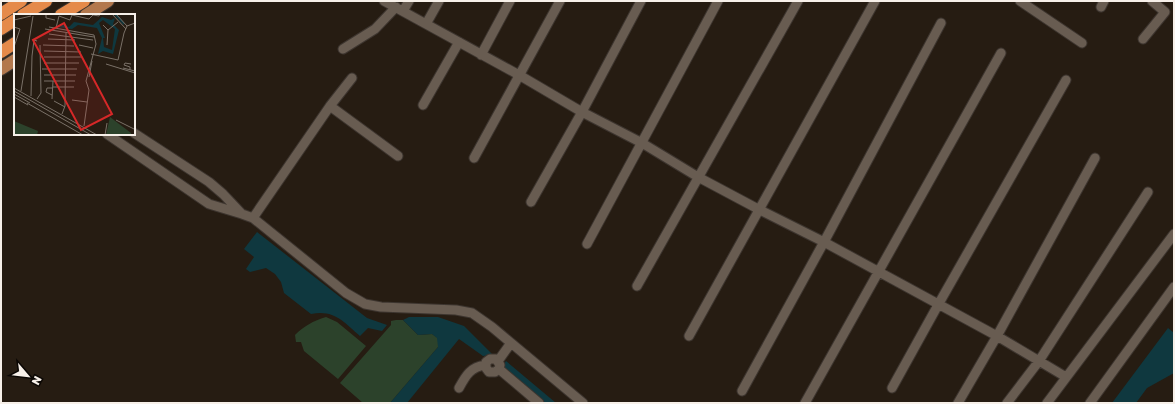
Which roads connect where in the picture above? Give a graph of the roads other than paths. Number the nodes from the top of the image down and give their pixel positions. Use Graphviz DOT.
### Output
graph roads {
  1 [pos="21,1"];
  2 [pos="46,1"];
  3 [pos="84,1"];
  4 [pos="108,1"];
  5 [pos="409,1"];
  6 [pos="439,1"];
  7 [pos="510,1"];
  8 [pos="560,1"];
  9 [pos="641,1"];
  10 [pos="718,1"];
  11 [pos="798,1"];
  12 [pos="875,1"];
  13 [pos="1020,1"];
  14 [pos="1152,1"];
  15 [pos="394,6"];
  16 [pos="1,14"];
  17 [pos="26,14"];
  18 [pos="63,14"];
  19 [pos="88,14"];
  20 [pos="14,21"];
  21 [pos="941,23"];
  22 [pos="426,24"];
  23 [pos="1,29"];
  24 [pos="1143,39"];
  25 [pos="458,42"];
  26 [pos="1082,43"];
  27 [pos="14,44"];
  28 [pos="343,49"];
  29 [pos="1,52"];
  30 [pos="1001,54"];
  31 [pos="481,55"];
  32 [pos="519,75"];
  33 [pos="352,78"];
  34 [pos="1066,80"];
  35 [pos="423,105"];
  36 [pos="330,106"];
  37 [pos="582,112"];
  38 [pos="135,134"];
  39 [pos="109,135"];
  40 [pos="642,143"];
  41 [pos="152,145"];
  42 [pos="398,156"];
  43 [pos="143,158"];
  44 [pos="474,158"];
  45 [pos="1095,158"];
  46 [pos="698,176"];
  47 [pos="1148,192"];
  48 [pos="531,202"];
  49 [pos="760,210"];
  50 [pos="242,214"];
  51 [pos="253,218"];
  52 [pos="1174,234"];
  53 [pos="824,242"];
  54 [pos="586,244"];
  55 [pos="879,272"];
  56 [pos="637,286"];
  57 [pos="1173,292"];
  58 [pos="938,305"];
  59 [pos="689,336"];
  60 [pos="997,336"];
  61 [pos="512,343"];
  62 [pos="1039,361"];
  63 [pos="499,365"];
  64 [pos="1066,378"];
  65 [pos="460,388"];
  66 [pos="892,388"];
  67 [pos="742,391"];
  68 [pos="539,403"];
  69 [pos="582,403"];
  70 [pos="805,403"];
  71 [pos="958,403"];
  72 [pos="1007,403"];
  73 [pos="1047,403"];
  74 [pos="1090,403"];
  1 -- 16 [label="highway"];
  2 -- 17 [label="highway"];
  3 -- 18 [label="highway"];
  4 -- 19 [label="main road"];
  5 -- 15 [label="street"];
  6 -- 22 [label="street"];
  7 -- 31 [label="street"];
  8 -- 32 [label="street"];
  9 -- 37 [label="street"];
  10 -- 40 [label="street"];
  11 -- 46 [label="street"];
  12 -- 49 [label="street"];
  13 -- 26 [label="street"];
  14 -- 24 [label="street"];
  15 -- 22 [label="street"];
  15 -- 28 [label="street"];
  20 -- 23 [label="highway"];
  21 -- 53 [label="street"];
  22 -- 25 [label="street"];
  25 -- 31 [label="street"];
  25 -- 35 [label="street"];
  27 -- 29 [label="highway"];
  30 -- 55 [label="street"];
  31 -- 32 [label="street"];
  32 -- 37 [label="street"];
  32 -- 44 [label="street"];
  33 -- 36 [label="street"];
  34 -- 58 [label="street"];
  36 -- 42 [label="street"];
  36 -- 51 [label="street"];
  37 -- 40 [label="street"];
  37 -- 48 [label="street"];
  38 -- 41 [label="street"];
  39 -- 43 [label="street"];
  40 -- 46 [label="street"];
  40 -- 54 [label="street"];
  41 -- 43 [label="street"];
  41 -- 50 [label="street"];
  43 -- 50 [label="street"];
  45 -- 60 [label="street"];
  46 -- 49 [label="street"];
  46 -- 56 [label="street"];
  47 -- 62 [label="street"];
  49 -- 53 [label="street"];
  49 -- 59 [label="street"];
  50 -- 51 [label="street"];
  51 -- 61 [label="street"];
  52 -- 64 [label="street"];
  53 -- 55 [label="street"];
  53 -- 67 [label="street"];
  55 -- 58 [label="street"];
  55 -- 70 [label="street"];
  57 -- 74 [label="street"];
  58 -- 60 [label="street"];
  58 -- 66 [label="street"];
  60 -- 62 [label="street"];
  60 -- 71 [label="street"];
  61 -- 63 [label="street"];
  61 -- 69 [label="street"];
  62 -- 64 [label="street"];
  62 -- 72 [label="street"];
  63 -- 65 [label="street"];
  63 -- 68 [label="street"];
  64 -- 73 [label="street"];
}
